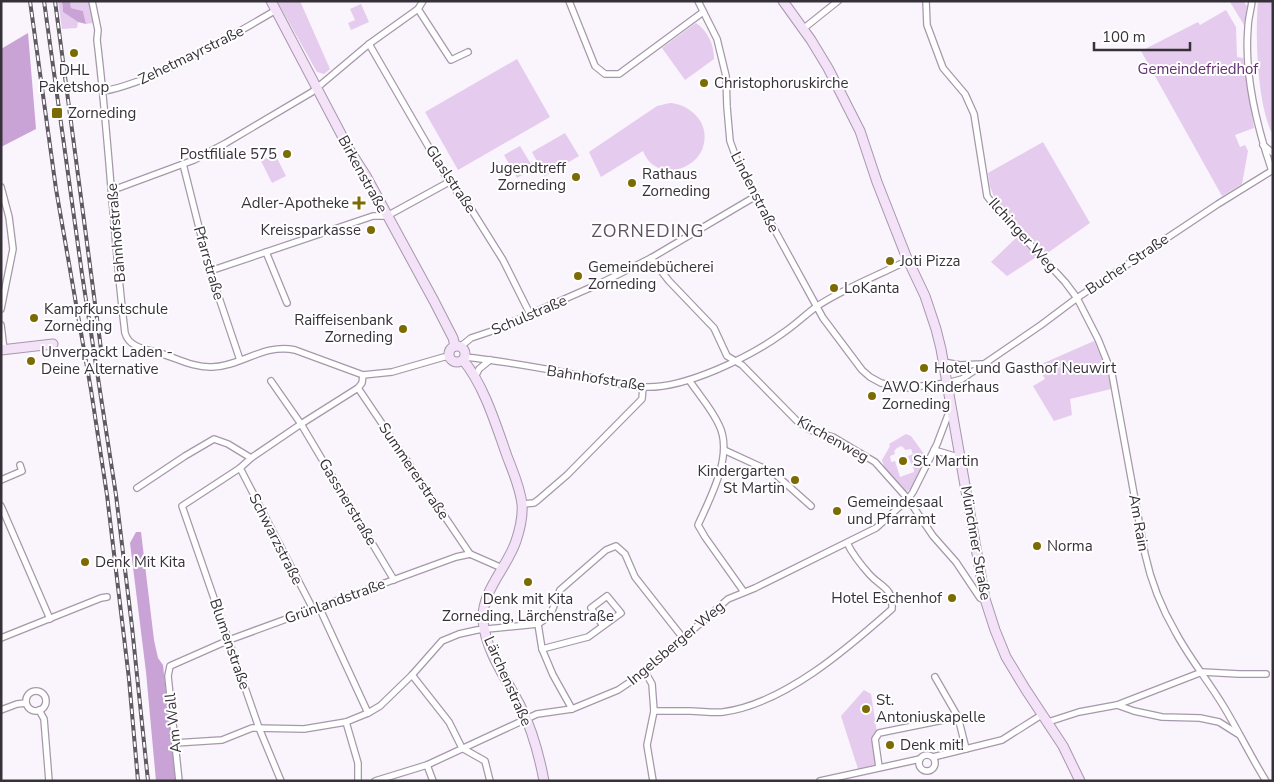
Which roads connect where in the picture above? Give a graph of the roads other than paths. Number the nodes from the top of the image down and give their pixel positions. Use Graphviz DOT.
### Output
graph roads {
  1 [pos="92,1"];
  2 [pos="271,1"];
  3 [pos="423,1"];
  4 [pos="569,1"];
  5 [pos="698,1"];
  6 [pos="783,1"];
  7 [pos="838,1"];
  8 [pos="926,1"];
  9 [pos="1252,1"];
  10 [pos="418,9"];
  11 [pos="276,10"];
  12 [pos="704,12"];
  13 [pos="803,29"];
  14 [pos="370,44"];
  15 [pos="468,52"];
  16 [pos="317,88"];
  17 [pos="103,91"];
  18 [pos="1262,144"];
  19 [pos="1273,153"];
  20 [pos="183,164"];
  21 [pos="1272,170"];
  22 [pos="449,182"];
  23 [pos="2,189"];
  24 [pos="113,190"];
  25 [pos="756,196"];
  26 [pos="387,216"];
  27 [pos="266,252"];
  28 [pos="650,258"];
  29 [pos="908,260"];
  30 [pos="210,272"];
  31 [pos="4,278"];
  32 [pos="1077,298"];
  33 [pos="287,303"];
  34 [pos="817,307"];
  35 [pos="1,309"];
  36 [pos="530,314"];
  37 [pos="1,325"];
  38 [pos="54,344"];
  39 [pos="457,346"];
  40 [pos="3,350"];
  41 [pos="450,357"];
  42 [pos="463,359"];
  43 [pos="240,360"];
  44 [pos="490,360"];
  45 [pos="735,361"];
  46 [pos="944,362"];
  47 [pos="984,364"];
  48 [pos="363,375"];
  49 [pos="475,377"];
  50 [pos="689,380"];
  51 [pos="271,381"];
  52 [pos="947,382"];
  53 [pos="643,387"];
  54 [pos="358,388"];
  55 [pos="951,405"];
  56 [pos="302,424"];
  57 [pos="724,450"];
  58 [pos="934,450"];
  59 [pos="251,458"];
  60 [pos="961,458"];
  61 [pos="20,465"];
  62 [pos="240,468"];
  63 [pos="1,480"];
  64 [pos="137,488"];
  65 [pos="908,499"];
  66 [pos="522,504"];
  67 [pos="1,506"];
  68 [pos="811,506"];
  69 [pos="847,543"];
  70 [pos="470,554"];
  71 [pos="502,568"];
  72 [pos="394,580"];
  73 [pos="744,592"];
  74 [pos="107,597"];
  75 [pos="985,600"];
  76 [pos="319,607"];
  77 [pos="312,609"];
  78 [pos="50,620"];
  79 [pos="538,624"];
  80 [pos="603,626"];
  81 [pos="485,629"];
  82 [pos="1,638"];
  83 [pos="683,638"];
  84 [pos="229,640"];
  85 [pos="542,649"];
  86 [pos="170,666"];
  87 [pos="645,672"];
  88 [pos="1202,672"];
  89 [pos="1266,674"];
  90 [pos="412,675"];
  91 [pos="935,677"];
  92 [pos="26,703"];
  93 [pos="1117,705"];
  94 [pos="572,709"];
  95 [pos="1,710"];
  96 [pos="39,710"];
  97 [pos="654,711"];
  98 [pos="368,713"];
  99 [pos="958,717"];
  100 [pos="1045,718"];
  101 [pos="526,719"];
  102 [pos="346,722"];
  103 [pos="259,728"];
  104 [pos="1238,734"];
  105 [pos="175,743"];
  106 [pos="462,748"];
  107 [pos="966,749"];
  108 [pos="933,757"];
  109 [pos="920,759"];
  110 [pos="427,765"];
  111 [pos="879,767"];
  112 [pos="49,781"];
  113 [pos="179,781"];
  114 [pos="282,781"];
  115 [pos="358,781"];
  116 [pos="375,781"];
  117 [pos="433,781"];
  118 [pos="490,781"];
  119 [pos="544,781"];
  120 [pos="653,781"];
  121 [pos="820,781"];
  122 [pos="1080,781"];
  123 [pos="1266,781"];
  1 -- 17 [label="street, Bahnhofstraße"];
  2 -- 11 [label="street, Birkenstraße"];
  3 -- 10 [label="street"];
  4 -- 12 [label="street"];
  5 -- 12 [label="street, Lindenstraße"];
  6 -- 13 [label="street, Münchner Straße"];
  7 -- 13 [label="street"];
  8 -- 32 [label="street, Ilchinger Weg"];
  9 -- 18 [label="street"];
  10 -- 14 [label="street"];
  10 -- 15 [label="street"];
  11 -- 16 [label="street, Birkenstraße"];
  11 -- 17 [label="street, Zehetmayrstraße"];
  12 -- 25 [label="street, Lindenstraße"];
  13 -- 29 [label="street, Münchner Straße"];
  14 -- 16 [label="street"];
  14 -- 22 [label="street, Glaslstraße"];
  16 -- 20 [label="street"];
  16 -- 26 [label="street, Birkenstraße"];
  17 -- 24 [label="street, Bahnhofstraße"];
  18 -- 19 [label="street"];
  18 -- 21 [label="street"];
  20 -- 24 [label="street"];
  20 -- 30 [label="street, Pfarrstraße"];
  21 -- 32 [label="street, Bucher Straße"];
  22 -- 26 [label="street"];
  22 -- 36 [label="street, Glaslstraße"];
  23 -- 31 [label="street"];
  24 -- 43 [label="street, Bahnhofstraße"];
  25 -- 28 [label="street, Schulstraße"];
  25 -- 34 [label="street, Lindenstraße"];
  26 -- 27 [label="street"];
  26 -- 39 [label="street, Birkenstraße"];
  27 -- 30 [label="street"];
  27 -- 33 [label="street"];
  28 -- 36 [label="street, Schulstraße"];
  28 -- 45 [label="street, Kirchenweg"];
  29 -- 34 [label="street, Bahnhofstraße"];
  29 -- 46 [label="street, Münchner Straße"];
  30 -- 43 [label="street, Pfarrstraße"];
  31 -- 35 [label="street"];
  32 -- 47 [label="street, Bucher Straße"];
  32 -- 88 [label="street, Am Rain"];
  34 -- 45 [label="street, Bahnhofstraße"];
  34 -- 52 [label="street, Lindenstraße"];
  36 -- 39 [label="street, Schulstraße"];
  37 -- 40 [label="street"];
  38 -- 40 [label="street"];
  39 -- 41 [label="street"];
  39 -- 42 [label="street"];
  41 -- 42 [label="street"];
  41 -- 48 [label="street, Bahnhofstraße"];
  42 -- 44 [label="street, Bahnhofstraße"];
  42 -- 49 [label="street, Lärchenstraße"];
  43 -- 48 [label="street, Bahnhofstraße"];
  44 -- 49 [label="street"];
  44 -- 53 [label="street, Bahnhofstraße"];
  45 -- 50 [label="street, Bahnhofstraße"];
  45 -- 65 [label="street, Kirchenweg"];
  46 -- 47 [label="street"];
  46 -- 52 [label="street, Münchner Straße"];
  47 -- 52 [label="street, Bucher Straße"];
  48 -- 54 [label="street"];
  49 -- 66 [label="street, Lärchenstraße"];
  50 -- 53 [label="street, Bahnhofstraße"];
  50 -- 57 [label="street"];
  51 -- 56 [label="street, Gassnerstraße"];
  52 -- 55 [label="street, Münchner Straße"];
  53 -- 66 [label="street"];
  54 -- 56 [label="street"];
  54 -- 70 [label="street, Summererstraße"];
  55 -- 58 [label="street, Ingelsberger Weg"];
  55 -- 60 [label="street, Münchner Straße"];
  56 -- 59 [label="street"];
  56 -- 72 [label="street, Gassnerstraße"];
  57 -- 68 [label="street"];
  57 -- 73 [label="street"];
  58 -- 60 [label="street"];
  58 -- 65 [label="street, Ingelsberger Weg"];
  59 -- 62 [label="street"];
  59 -- 64 [label="street"];
  60 -- 75 [label="street, Münchner Straße"];
  61 -- 63 [label="street"];
  62 -- 77 [label="street, Schwarzstraße"];
  62 -- 84 [label="street, Blumenstraße"];
  65 -- 69 [label="street, Ingelsberger Weg"];
  65 -- 75 [label="street, Kirchenweg"];
  66 -- 71 [label="street, Lärchenstraße"];
  67 -- 78 [label="street"];
  69 -- 73 [label="street, Ingelsberger Weg"];
  69 -- 97 [label="street"];
  70 -- 71 [label="street"];
  70 -- 72 [label="street, Grünlandstraße"];
  71 -- 81 [label="street, Lärchenstraße"];
  72 -- 76 [label="street, Grünlandstraße"];
  73 -- 83 [label="street, Ingelsberger Weg"];
  74 -- 78 [label="street"];
  75 -- 100 [label="street, Münchner Straße"];
  76 -- 77 [label="street, Grünlandstraße"];
  76 -- 98 [label="street"];
  77 -- 84 [label="street, Grünlandstraße"];
  78 -- 82 [label="street"];
  79 -- 81 [label="street"];
  79 -- 83 [label="street"];
  79 -- 85 [label="street"];
  80 -- 80 [label="street"];
  80 -- 85 [label="street"];
  81 -- 90 [label="street"];
  81 -- 101 [label="street, Lärchenstraße"];
  83 -- 87 [label="street, Ingelsberger Weg"];
  84 -- 86 [label="street, Grünlandstraße"];
  84 -- 103 [label="street, Blumenstraße"];
  85 -- 94 [label="street"];
  86 -- 105 [label="street, Am Wall"];
  87 -- 94 [label="street, Ingelsberger Weg"];
  87 -- 97 [label="street"];
  88 -- 89 [label="street"];
  88 -- 93 [label="street"];
  88 -- 104 [label="street, Am Rain"];
  90 -- 98 [label="street"];
  90 -- 106 [label="street"];
  91 -- 99 [label="street"];
  92 -- 95 [label="street"];
  92 -- 96 [label="street"];
  92 -- 96 [label="street"];
  93 -- 100 [label="street"];
  93 -- 104 [label="street"];
  94 -- 101 [label="street, Ingelsberger Weg"];
  96 -- 112 [label="street"];
  97 -- 120 [label="street"];
  98 -- 102 [label="street"];
  99 -- 107 [label="street"];
  99 -- 111 [label="street"];
  100 -- 107 [label="street"];
  100 -- 122 [label="street, Münchner Straße"];
  101 -- 106 [label="street, Ingelsberger Weg"];
  101 -- 119 [label="street, Lärchenstraße"];
  102 -- 103 [label="street"];
  102 -- 115 [label="street"];
  103 -- 105 [label="street"];
  103 -- 114 [label="street, Blumenstraße"];
  104 -- 123 [label="street, Am Rain"];
  105 -- 113 [label="street, Am Wall"];
  106 -- 110 [label="street, Ingelsberger Weg"];
  106 -- 118 [label="street"];
  107 -- 108 [label="street"];
  108 -- 109 [label="street"];
  108 -- 109 [label="street"];
  109 -- 111 [label="street"];
  110 -- 116 [label="street, Ingelsberger Weg"];
  110 -- 117 [label="street"];
  111 -- 121 [label="street"];
}
